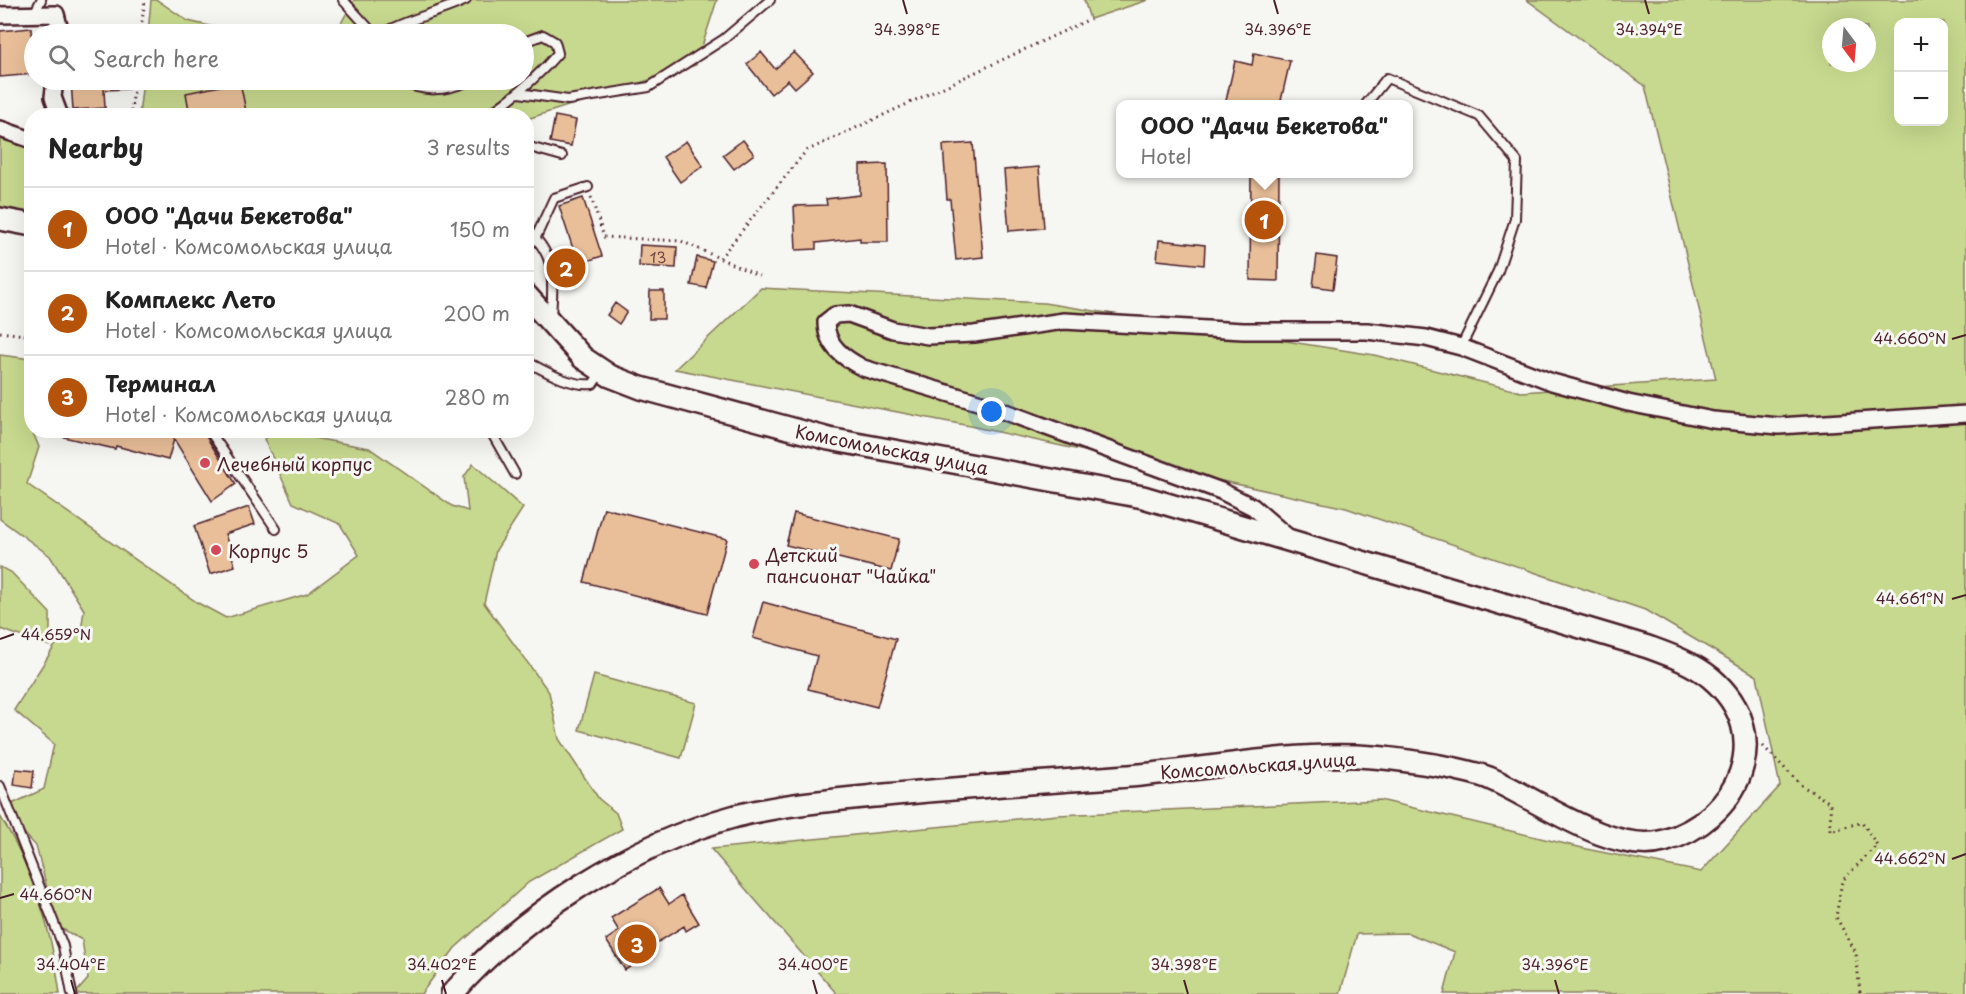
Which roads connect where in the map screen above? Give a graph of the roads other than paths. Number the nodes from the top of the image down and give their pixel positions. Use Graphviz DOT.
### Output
graph roads {
  1 [pos="41,0"];
  2 [pos="343,0"];
  3 [pos="466,0"];
  4 [pos="770,0"];
  5 [pos="34,14"];
  6 [pos="0,15"];
  7 [pos="58,24"];
  8 [pos="365,24"];
  9 [pos="397,24"];
  10 [pos="534,38"];
  11 [pos="534,79"];
  12 [pos="54,90"];
  13 [pos="522,90"];
  14 [pos="519,93"];
  15 [pos="1370,100"];
  16 [pos="57,108"];
  17 [pos="498,108"];
  18 [pos="0,129"];
  19 [pos="24,137"];
  20 [pos="534,148"];
  21 [pos="562,156"];
  22 [pos="588,187"];
  23 [pos="0,219"];
  24 [pos="24,224"];
  25 [pos="536,237"];
  26 [pos="534,304"];
  27 [pos="550,321"];
  28 [pos="1461,347"];
  29 [pos="534,365"];
  30 [pos="602,370"];
  31 [pos="1966,414"];
  32 [pos="214,438"];
  33 [pos="495,438"];
  34 [pos="516,474"];
  35 [pos="276,529"];
  36 [pos="1290,540"];
  37 [pos="0,786"];
  38 [pos="72,994"];
  39 [pos="452,994"];
  1 -- 5 [label="lane"];
  2 -- 8 [label="lane"];
  3 -- 9 [label="lane"];
  4 -- 14 [label="lane"];
  5 -- 6 [label="street"];
  5 -- 7 [label="street"];
  10 -- 11 [label="lane"];
  12 -- 16 [label="street"];
  13 -- 14 [label="lane"];
  14 -- 17 [label="lane"];
  15 -- 28 [label="lane"];
  18 -- 19 [label="street"];
  20 -- 21 [label="lane"];
  22 -- 25 [label="lane"];
  23 -- 24 [label="main road"];
  25 -- 27 [label="lane"];
  26 -- 27 [label="main road, Комсомольская улица"];
  27 -- 30 [label="main road, Комсомольская улица"];
  28 -- 31 [label="street, Комсомольская улица"];
  28 -- 36 [label="street, Комсомольская улица"];
  29 -- 30 [label="lane"];
  30 -- 36 [label="main road, Комсомольская улица"];
  32 -- 35 [label="lane"];
  33 -- 34 [label="lane"];
  36 -- 39 [label="main road, Комсомольская улица"];
  37 -- 38 [label="lane"];
}
